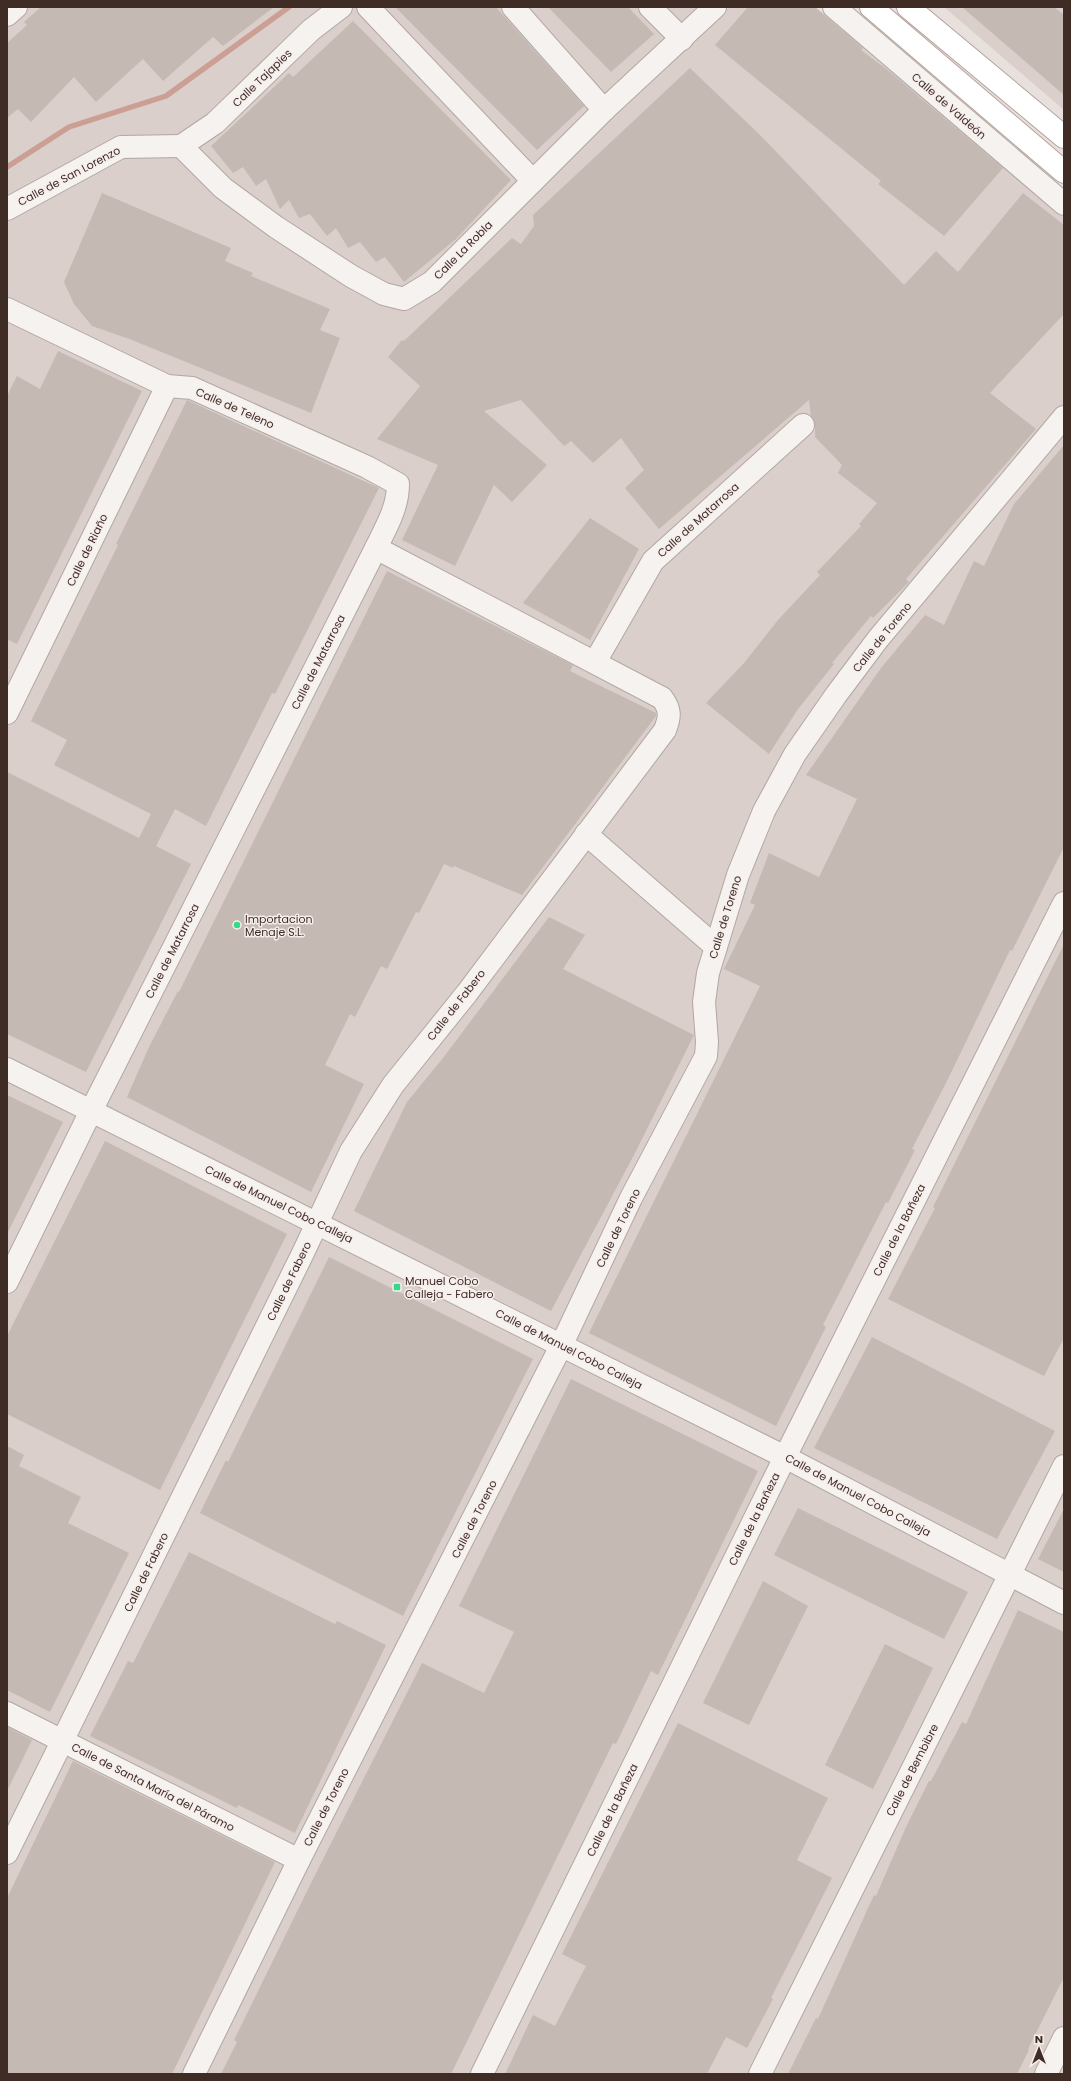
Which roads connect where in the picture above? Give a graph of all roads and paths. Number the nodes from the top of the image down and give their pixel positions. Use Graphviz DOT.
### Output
graph roads {
  1 [pos="16,7"];
  2 [pos="341,7"];
  3 [pos="368,7"];
  4 [pos="513,7"];
  5 [pos="650,7"];
  6 [pos="715,7"];
  7 [pos="834,7"];
  8 [pos="871,7"];
  9 [pos="908,7"];
  10 [pos="7,15"];
  11 [pos="682,39"];
  12 [pos="604,110"];
  13 [pos="1064,137"];
  14 [pos="181,146"];
  15 [pos="1064,172"];
  16 [pos="533,182"];
  17 [pos="1064,204"];
  18 [pos="7,209"];
  19 [pos="7,310"];
  20 [pos="167,386"];
  21 [pos="1064,417"];
  22 [pos="803,425"];
  23 [pos="376,548"];
  24 [pos="595,662"];
  25 [pos="7,713"];
  26 [pos="586,834"];
  27 [pos="1064,903"];
  28 [pos="716,947"];
  29 [pos="7,1068"];
  30 [pos="91,1110"];
  31 [pos="318,1223"];
  32 [pos="7,1282"];
  33 [pos="562,1346"];
  34 [pos="785,1457"];
  35 [pos="1064,1466"];
  36 [pos="1010,1575"];
  37 [pos="1064,1603"];
  38 [pos="7,1713"];
  39 [pos="62,1742"];
  40 [pos="7,1853"];
  41 [pos="299,1860"];
  42 [pos="1064,2038"];
  43 [pos="194,2074"];
  44 [pos="482,2074"];
  45 [pos="760,2074"];
  46 [pos="1046,2074"];
  1 -- 10 [label="street"];
  2 -- 14 [label="street, Calle Tajapies"];
  3 -- 16 [label="street"];
  4 -- 12 [label="street"];
  5 -- 11 [label="street"];
  6 -- 11 [label="street, Calle La Robla"];
  7 -- 17 [label="street, Calle de Valdeón"];
  8 -- 15 [label="main road"];
  9 -- 13 [label="main road"];
  11 -- 12 [label="street, Calle La Robla"];
  12 -- 16 [label="street, Calle La Robla"];
  14 -- 16 [label="street, Calle La Robla"];
  14 -- 18 [label="street, Calle de San Lorenzo"];
  19 -- 20 [label="street, Calle de Teleno"];
  20 -- 23 [label="street, Calle de Teleno"];
  20 -- 25 [label="street, Calle de Riaño"];
  21 -- 28 [label="street, Calle de Toreno"];
  22 -- 24 [label="street, Calle de Matarrosa"];
  23 -- 24 [label="street"];
  23 -- 30 [label="street, Calle de Matarrosa"];
  24 -- 26 [label="street, Calle de Fabero"];
  26 -- 28 [label="street"];
  26 -- 31 [label="street, Calle de Fabero"];
  27 -- 34 [label="street, Calle de la Bañeza"];
  28 -- 33 [label="street, Calle de Toreno"];
  29 -- 30 [label="street, Calle de Manuel Cobo Calleja"];
  30 -- 31 [label="street, Calle de Manuel Cobo Calleja"];
  30 -- 32 [label="street, Calle de Matarrosa"];
  31 -- 33 [label="street, Calle de Manuel Cobo Calleja"];
  31 -- 39 [label="street, Calle de Fabero"];
  33 -- 34 [label="street, Calle de Manuel Cobo Calleja"];
  33 -- 41 [label="street, Calle de Toreno"];
  34 -- 36 [label="street, Calle de Manuel Cobo Calleja"];
  34 -- 44 [label="street, Calle de la Bañeza"];
  35 -- 36 [label="street, Calle de Bembibre"];
  36 -- 37 [label="street, Calle de Manuel Cobo Calleja"];
  36 -- 45 [label="street, Calle de Bembibre"];
  38 -- 39 [label="street, Calle de Santa María del Páramo"];
  39 -- 40 [label="street, Calle de Fabero"];
  39 -- 41 [label="street, Calle de Santa María del Páramo"];
  41 -- 43 [label="street, Calle de Toreno"];
  42 -- 46 [label="street"];
}
